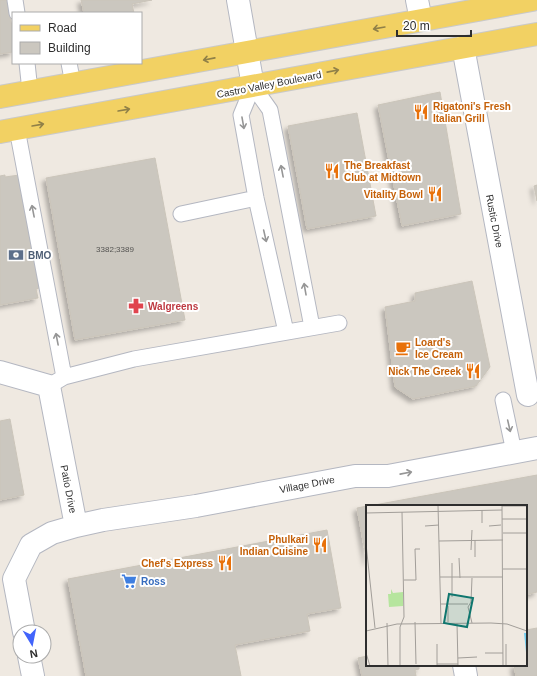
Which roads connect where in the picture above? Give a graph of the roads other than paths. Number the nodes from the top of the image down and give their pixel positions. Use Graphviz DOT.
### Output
graph roads {
  1 [pos="15,0"];
  2 [pos="238,0"];
  3 [pos="532,0"];
  4 [pos="419,10"];
  5 [pos="17,12"];
  6 [pos="537,34"];
  7 [pos="463,47"];
  8 [pos="247,52"];
  9 [pos="27,64"];
  10 [pos="71,73"];
  11 [pos="253,86"];
  12 [pos="30,91"];
  13 [pos="0,97"];
  14 [pos="9,130"];
  15 [pos="256,198"];
  16 [pos="181,214"];
  17 [pos="339,323"];
  18 [pos="312,327"];
  19 [pos="286,332"];
  20 [pos="0,372"];
  21 [pos="57,382"];
  22 [pos="528,395"];
  23 [pos="503,400"];
  24 [pos="537,448"];
  25 [pos="514,452"];
  26 [pos="76,526"];
  27 [pos="22,624"];
  28 [pos="31,664"];
  29 [pos="464,666"];
  30 [pos="33,676"];
  31 [pos="466,676"];
  1 -- 5 [label="lane"];
  2 -- 8 [label="street"];
  3 -- 4 [label="main road"];
  4 -- 8 [label="main road, one-way"];
  6 -- 7 [label="main road, Castro Valley Boulevard"];
  11 -- 7 [label="main road, Castro Valley Boulevard, one-way"];
  7 -- 22 [label="street, Rustic Drive"];
  8 -- 10 [label="main road, one-way"];
  8 -- 11 [label="street"];
  9 -- 12 [label="lane"];
  10 -- 12 [label="main road"];
  14 -- 11 [label="main road, Castro Valley Boulevard, one-way"];
  11 -- 15 [label="lane, one-way"];
  18 -- 11 [label="lane, one-way"];
  12 -- 13 [label="main road"];
  21 -- 14 [label="lane, one-way"];
  15 -- 16 [label="lane"];
  15 -- 19 [label="lane, one-way"];
  17 -- 18 [label="lane"];
  18 -- 19 [label="lane"];
  19 -- 21 [label="lane"];
  20 -- 21 [label="street"];
  21 -- 26 [label="street, Patio Drive"];
  23 -- 25 [label="lane, one-way"];
  24 -- 25 [label="street, Village Drive"];
  26 -- 25 [label="street, Village Drive, one-way"];
  26 -- 27 [label="street, Patio Drive"];
  28 -- 30 [label="street"];
  29 -- 31 [label="street"];
}
